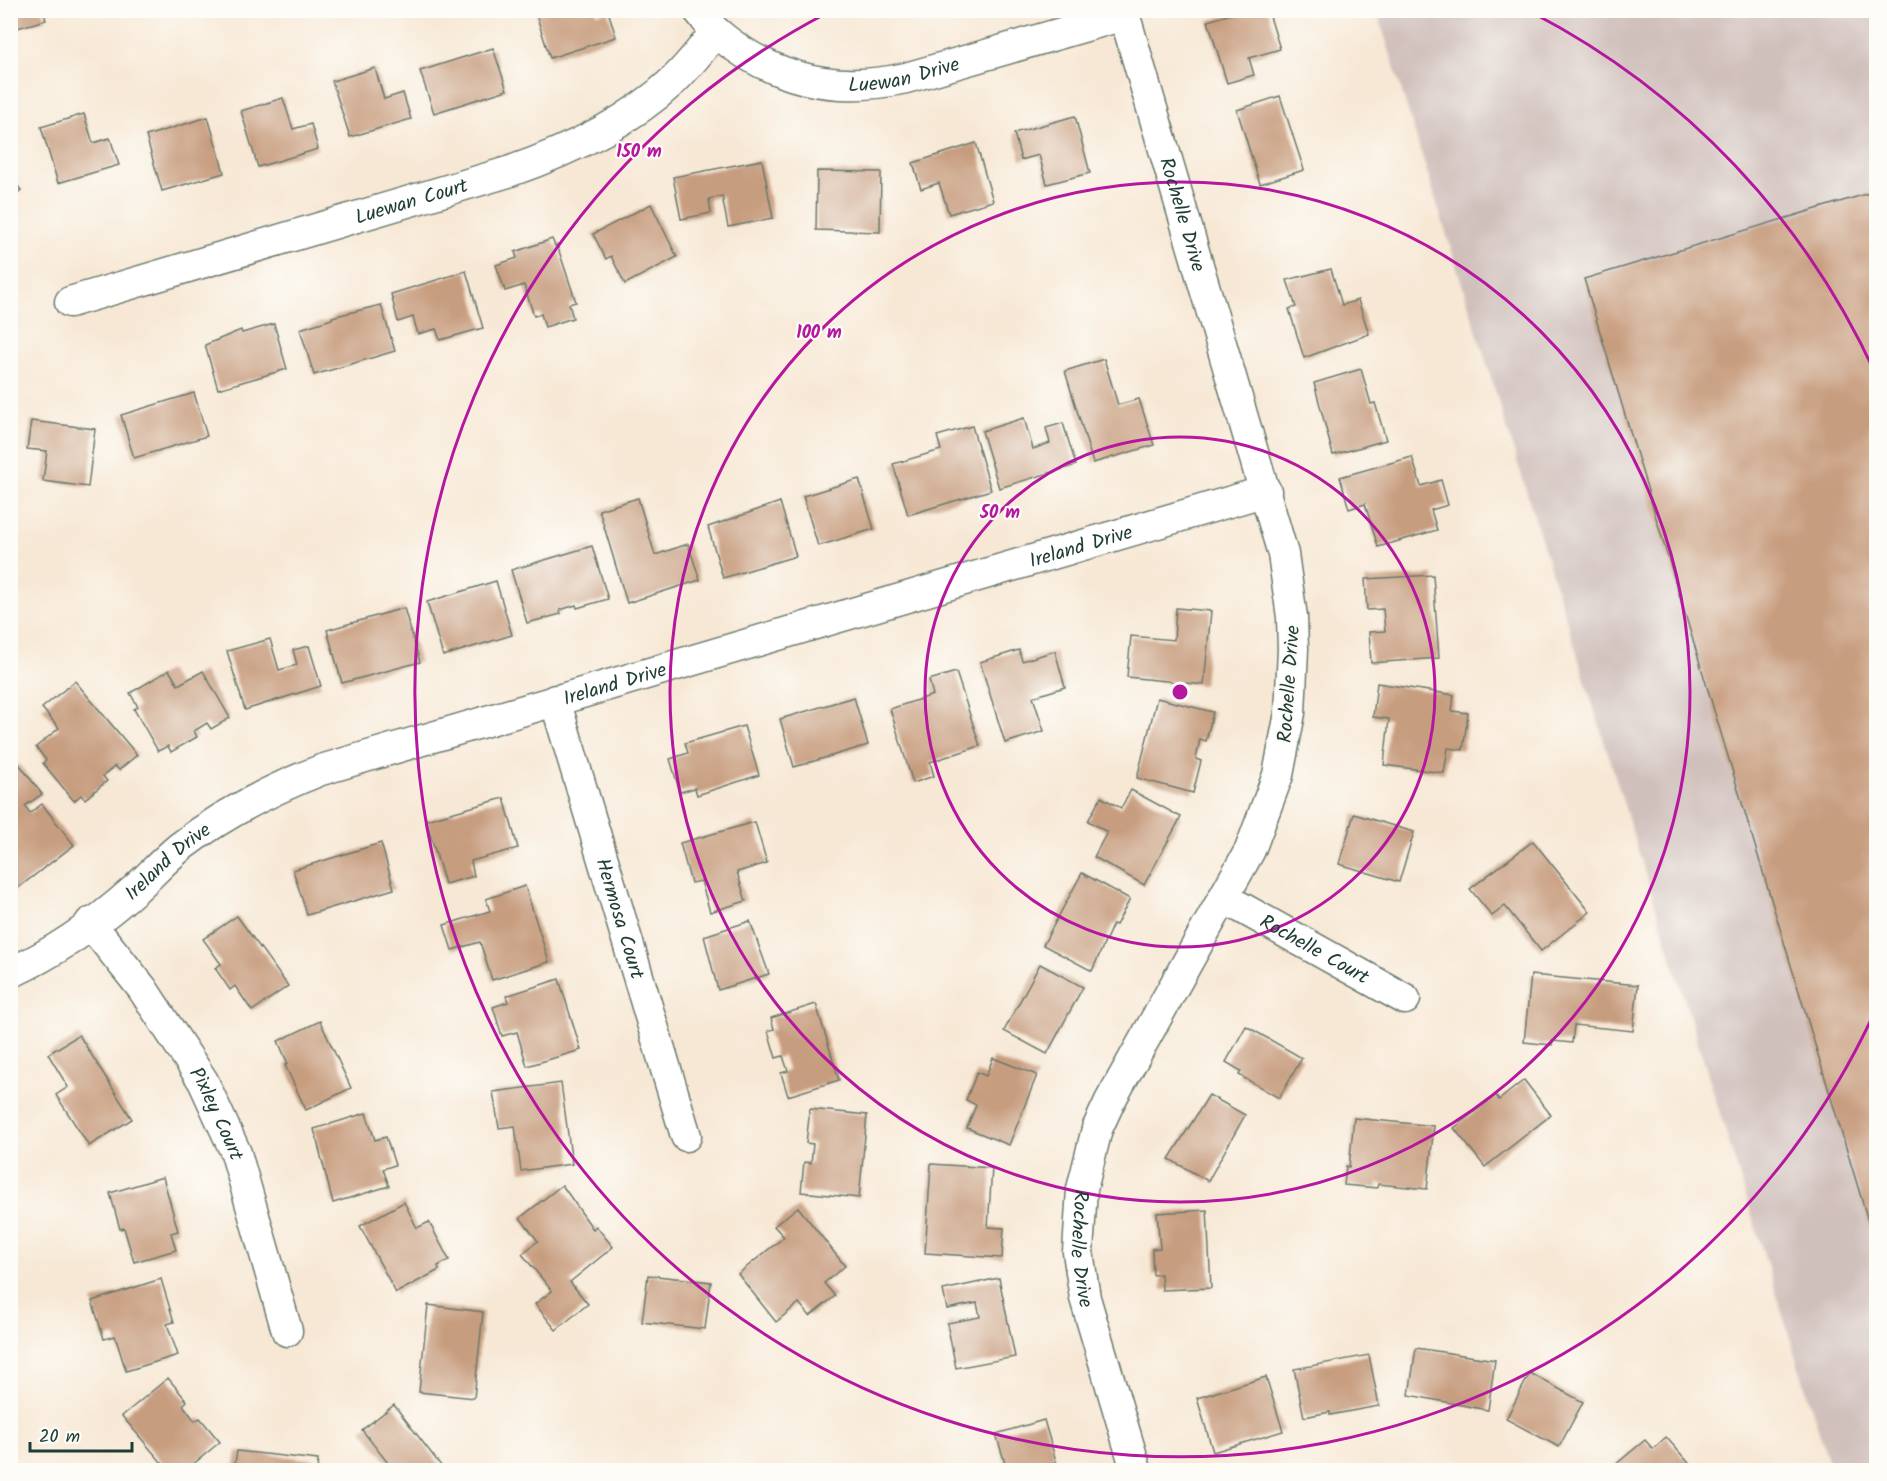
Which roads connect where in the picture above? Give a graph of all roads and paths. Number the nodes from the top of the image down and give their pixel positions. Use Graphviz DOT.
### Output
graph roads {
  1 [pos="1124,13"];
  2 [pos="707,21"];
  3 [pos="70,302"];
  4 [pos="1266,491"];
  5 [pos="555,700"];
  6 [pos="1224,898"];
  7 [pos="90,924"];
  8 [pos="10,973"];
  9 [pos="1405,999"];
  10 [pos="686,1136"];
  11 [pos="287,1331"];
  12 [pos="1136,1470"];
  1 -- 2 [label="street, Luewan Drive"];
  1 -- 4 [label="street, Rochelle Drive"];
  2 -- 3 [label="street, Luewan Court"];
  4 -- 5 [label="street, Ireland Drive"];
  4 -- 6 [label="street, Rochelle Drive"];
  5 -- 7 [label="street, Ireland Drive"];
  5 -- 10 [label="street, Hermosa Court"];
  6 -- 9 [label="street, Rochelle Court"];
  6 -- 12 [label="street, Rochelle Drive"];
  7 -- 8 [label="street, Ireland Drive"];
  7 -- 11 [label="street, Pixley Court"];
}
